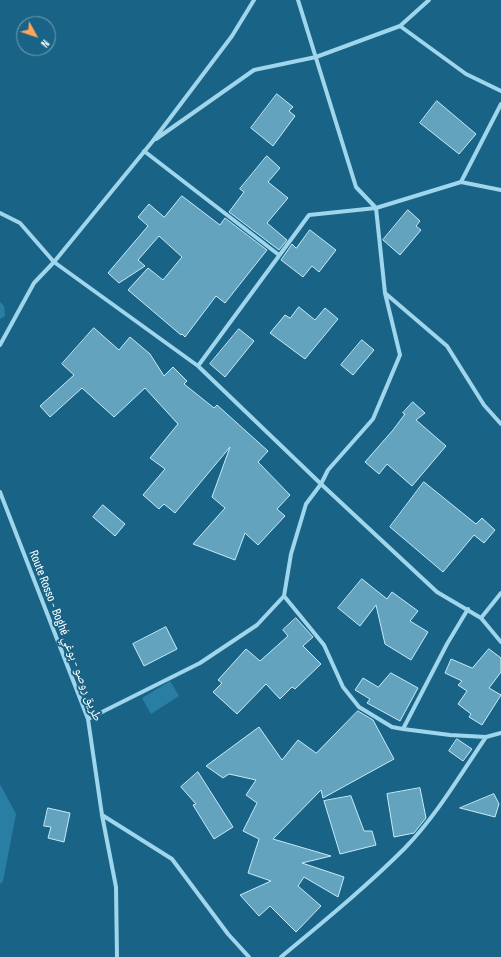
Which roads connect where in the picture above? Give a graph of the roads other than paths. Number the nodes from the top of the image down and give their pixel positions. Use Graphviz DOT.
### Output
graph roads {
  1 [pos="254,0"];
  2 [pos="298,0"];
  3 [pos="429,0"];
  4 [pos="400,26"];
  5 [pos="316,57"];
  6 [pos="501,91"];
  7 [pos="501,104"];
  8 [pos="152,142"];
  9 [pos="144,152"];
  10 [pos="461,182"];
  11 [pos="501,190"];
  12 [pos="376,208"];
  13 [pos="0,213"];
  14 [pos="279,255"];
  15 [pos="54,262"];
  16 [pos="385,293"];
  17 [pos="0,345"];
  18 [pos="198,366"];
  19 [pos="501,424"];
  20 [pos="321,484"];
  21 [pos="0,492"];
  22 [pos="501,593"];
  23 [pos="284,596"];
  24 [pos="468,609"];
  25 [pos="481,618"];
  26 [pos="501,642"];
  27 [pos="88,719"];
  28 [pos="403,730"];
  29 [pos="501,733"];
  30 [pos="486,737"];
  31 [pos="102,815"];
  32 [pos="118,957"];
  33 [pos="249,957"];
  34 [pos="281,957"];
  1 -- 8 [label="street"];
  2 -- 5 [label="street"];
  3 -- 4 [label="street"];
  4 -- 5 [label="street"];
  4 -- 6 [label="street"];
  5 -- 8 [label="street"];
  5 -- 12 [label="street"];
  7 -- 10 [label="street"];
  8 -- 9 [label="street"];
  9 -- 14 [label="street"];
  9 -- 15 [label="street"];
  10 -- 11 [label="street"];
  10 -- 12 [label="street"];
  12 -- 14 [label="street"];
  12 -- 16 [label="street"];
  13 -- 15 [label="street"];
  14 -- 18 [label="street"];
  15 -- 17 [label="street"];
  15 -- 18 [label="street"];
  16 -- 19 [label="street"];
  16 -- 20 [label="street"];
  18 -- 20 [label="street"];
  20 -- 23 [label="street"];
  20 -- 24 [label="street"];
  21 -- 27 [label="street, Route Rosso - Boghé طريق روصو - بوغي"];
  22 -- 25 [label="street"];
  23 -- 27 [label="street"];
  23 -- 28 [label="street"];
  24 -- 25 [label="street"];
  24 -- 28 [label="street"];
  25 -- 26 [label="street"];
  27 -- 31 [label="street, Route Rosso - Boghé طريق روصو - بوغي"];
  28 -- 30 [label="street"];
  29 -- 30 [label="street"];
  30 -- 34 [label="street"];
  31 -- 32 [label="street, Route Rosso - Boghé طريق روصو - بوغي"];
  31 -- 33 [label="street"];
}
